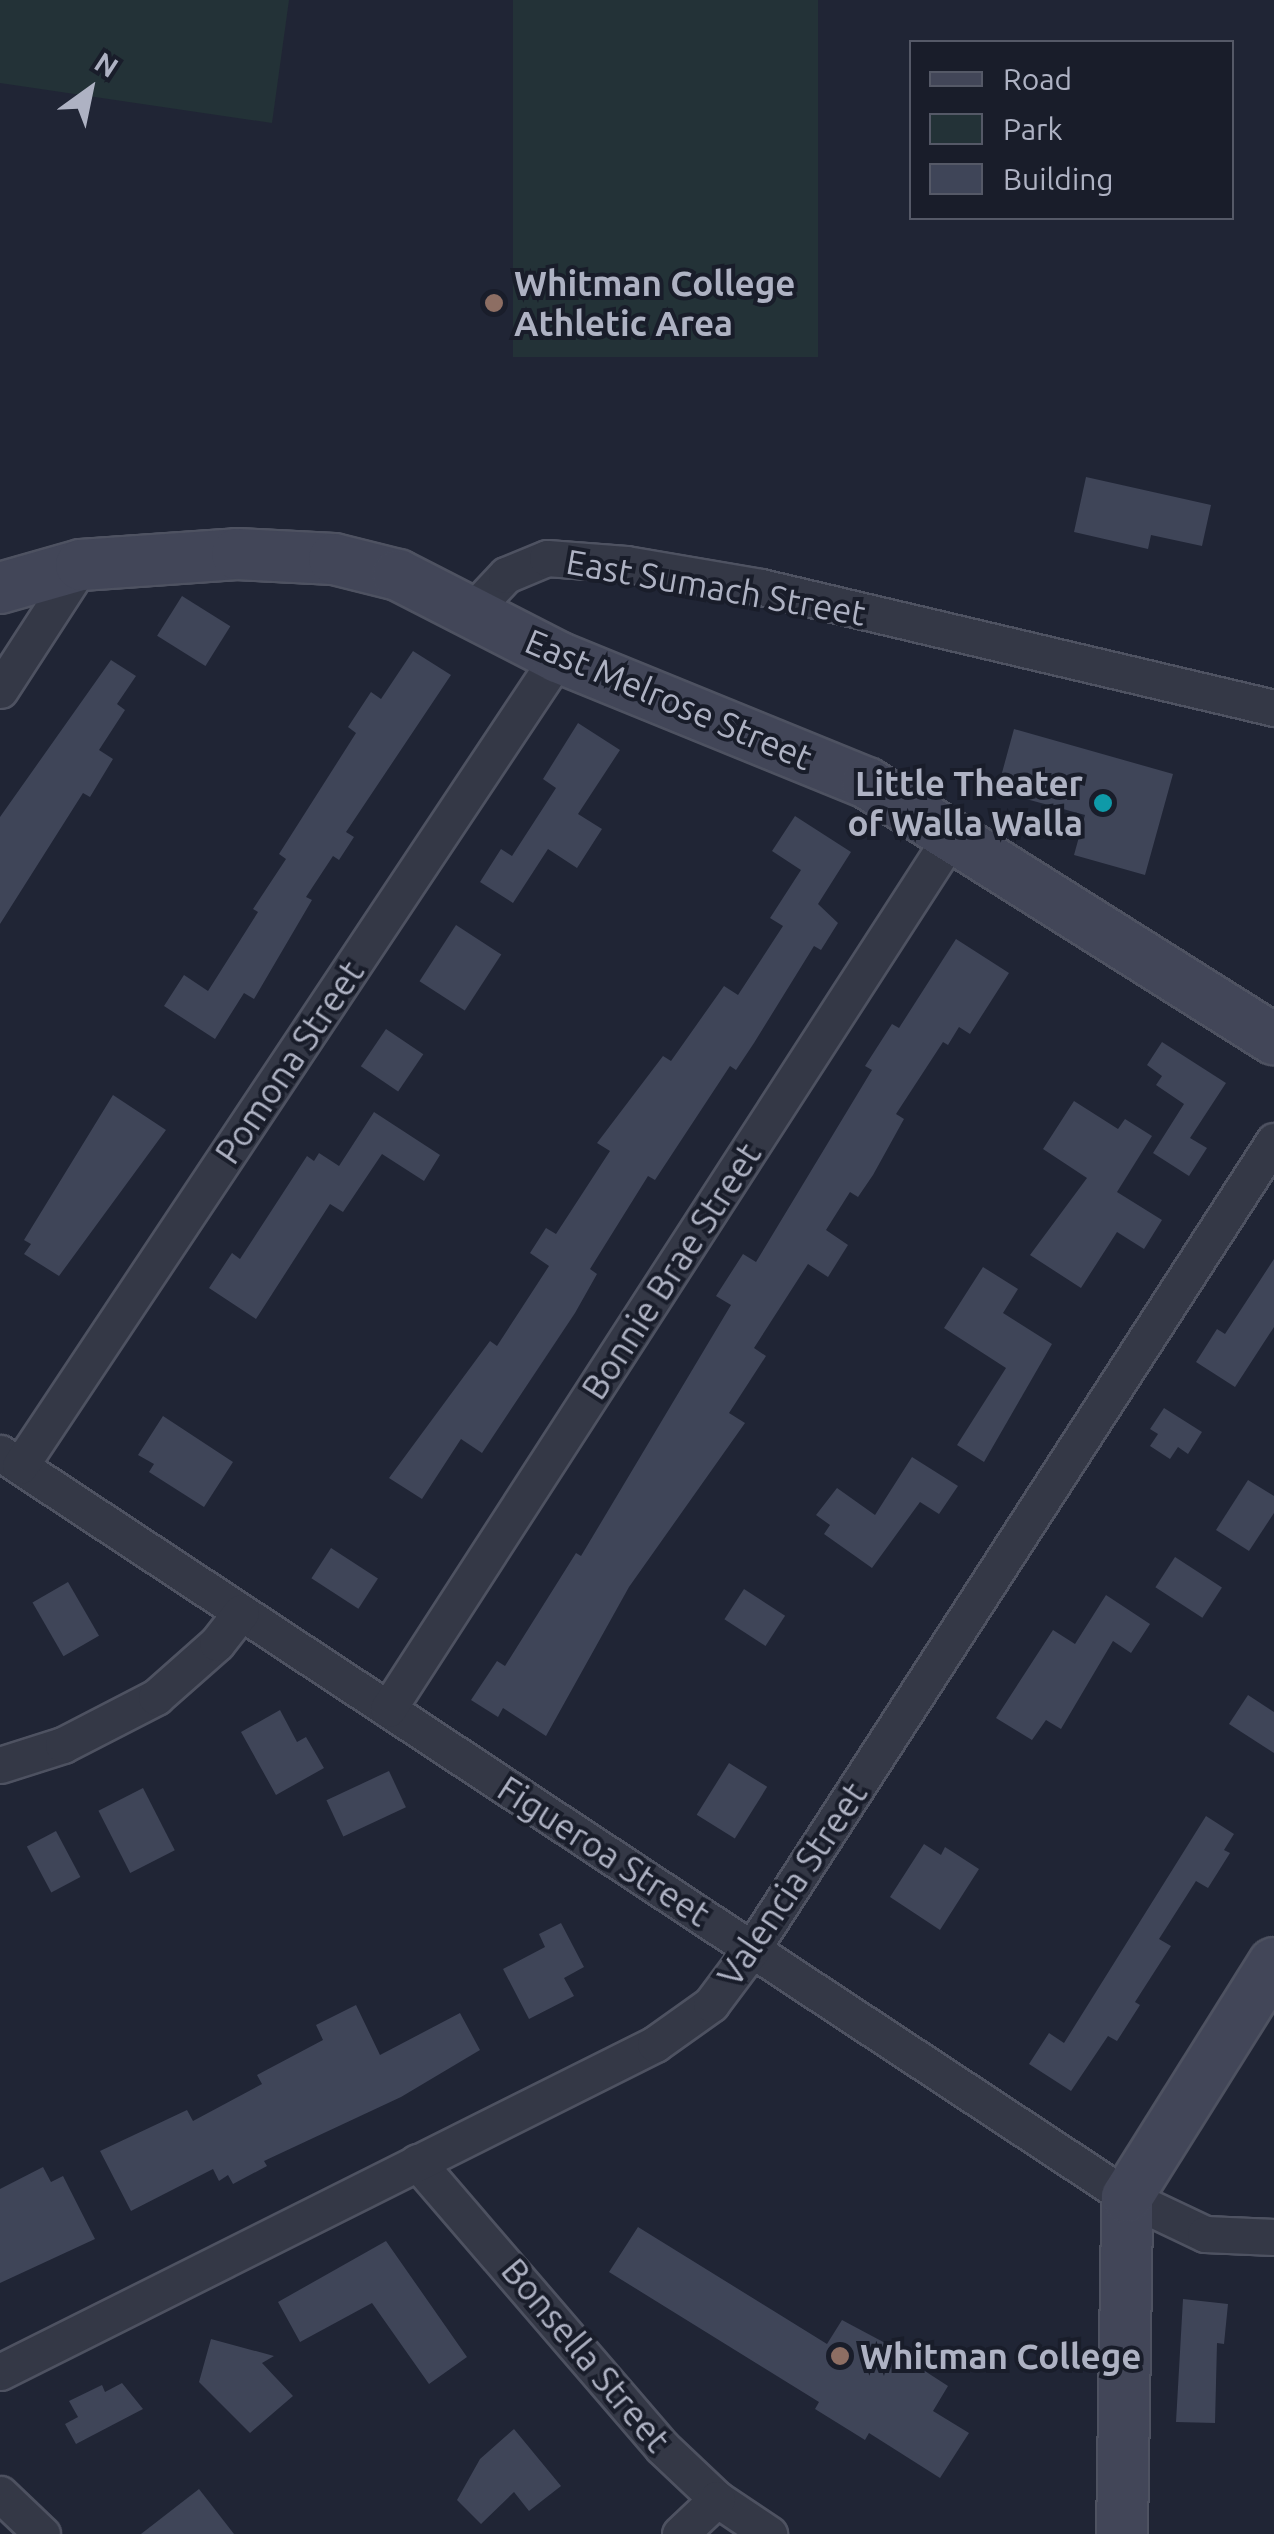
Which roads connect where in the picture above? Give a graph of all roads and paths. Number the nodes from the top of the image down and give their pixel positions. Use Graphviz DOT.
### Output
graph roads {
  1 [pos="81,564"];
  2 [pos="0,588"];
  3 [pos="473,610"];
  4 [pos="558,657"];
  5 [pos="0,690"];
  6 [pos="1274,708"];
  7 [pos="954,832"];
  8 [pos="1274,1039"];
  9 [pos="1274,1142"];
  10 [pos="10,1460"];
  11 [pos="241,1612"];
  12 [pos="388,1709"];
  13 [pos="0,1764"];
  14 [pos="752,1949"];
  15 [pos="1274,1963"];
  16 [pos="417,2162"];
  17 [pos="1127,2197"];
  18 [pos="1274,2237"];
  19 [pos="0,2372"];
  20 [pos="0,2494"];
  21 [pos="717,2499"];
  22 [pos="42,2534"];
  23 [pos="680,2534"];
  24 [pos="768,2534"];
  25 [pos="1122,2534"];
  1 -- 2 [label="street"];
  1 -- 3 [label="street"];
  1 -- 5 [label="street"];
  3 -- 4 [label="street, East Melrose Street"];
  3 -- 6 [label="street, East Sumach Street"];
  4 -- 7 [label="street, East Melrose Street"];
  4 -- 10 [label="street, Pomona Street"];
  7 -- 8 [label="street, East Melrose Street"];
  7 -- 12 [label="street, Bonnie Brae Street"];
  9 -- 14 [label="street, Valencia Street"];
  10 -- 11 [label="street, Figueroa Street"];
  11 -- 12 [label="street, Figueroa Street"];
  11 -- 13 [label="street"];
  12 -- 14 [label="street, Figueroa Street"];
  14 -- 16 [label="street, Valencia Street"];
  14 -- 17 [label="street, Figueroa Street"];
  15 -- 17 [label="street"];
  16 -- 19 [label="street, Valencia Street"];
  16 -- 21 [label="street, Bonsella Street"];
  17 -- 18 [label="street, Figueroa Street"];
  17 -- 25 [label="street"];
  20 -- 22 [label="street"];
  21 -- 23 [label="street"];
  21 -- 24 [label="street, Bonsella Street"];
}
